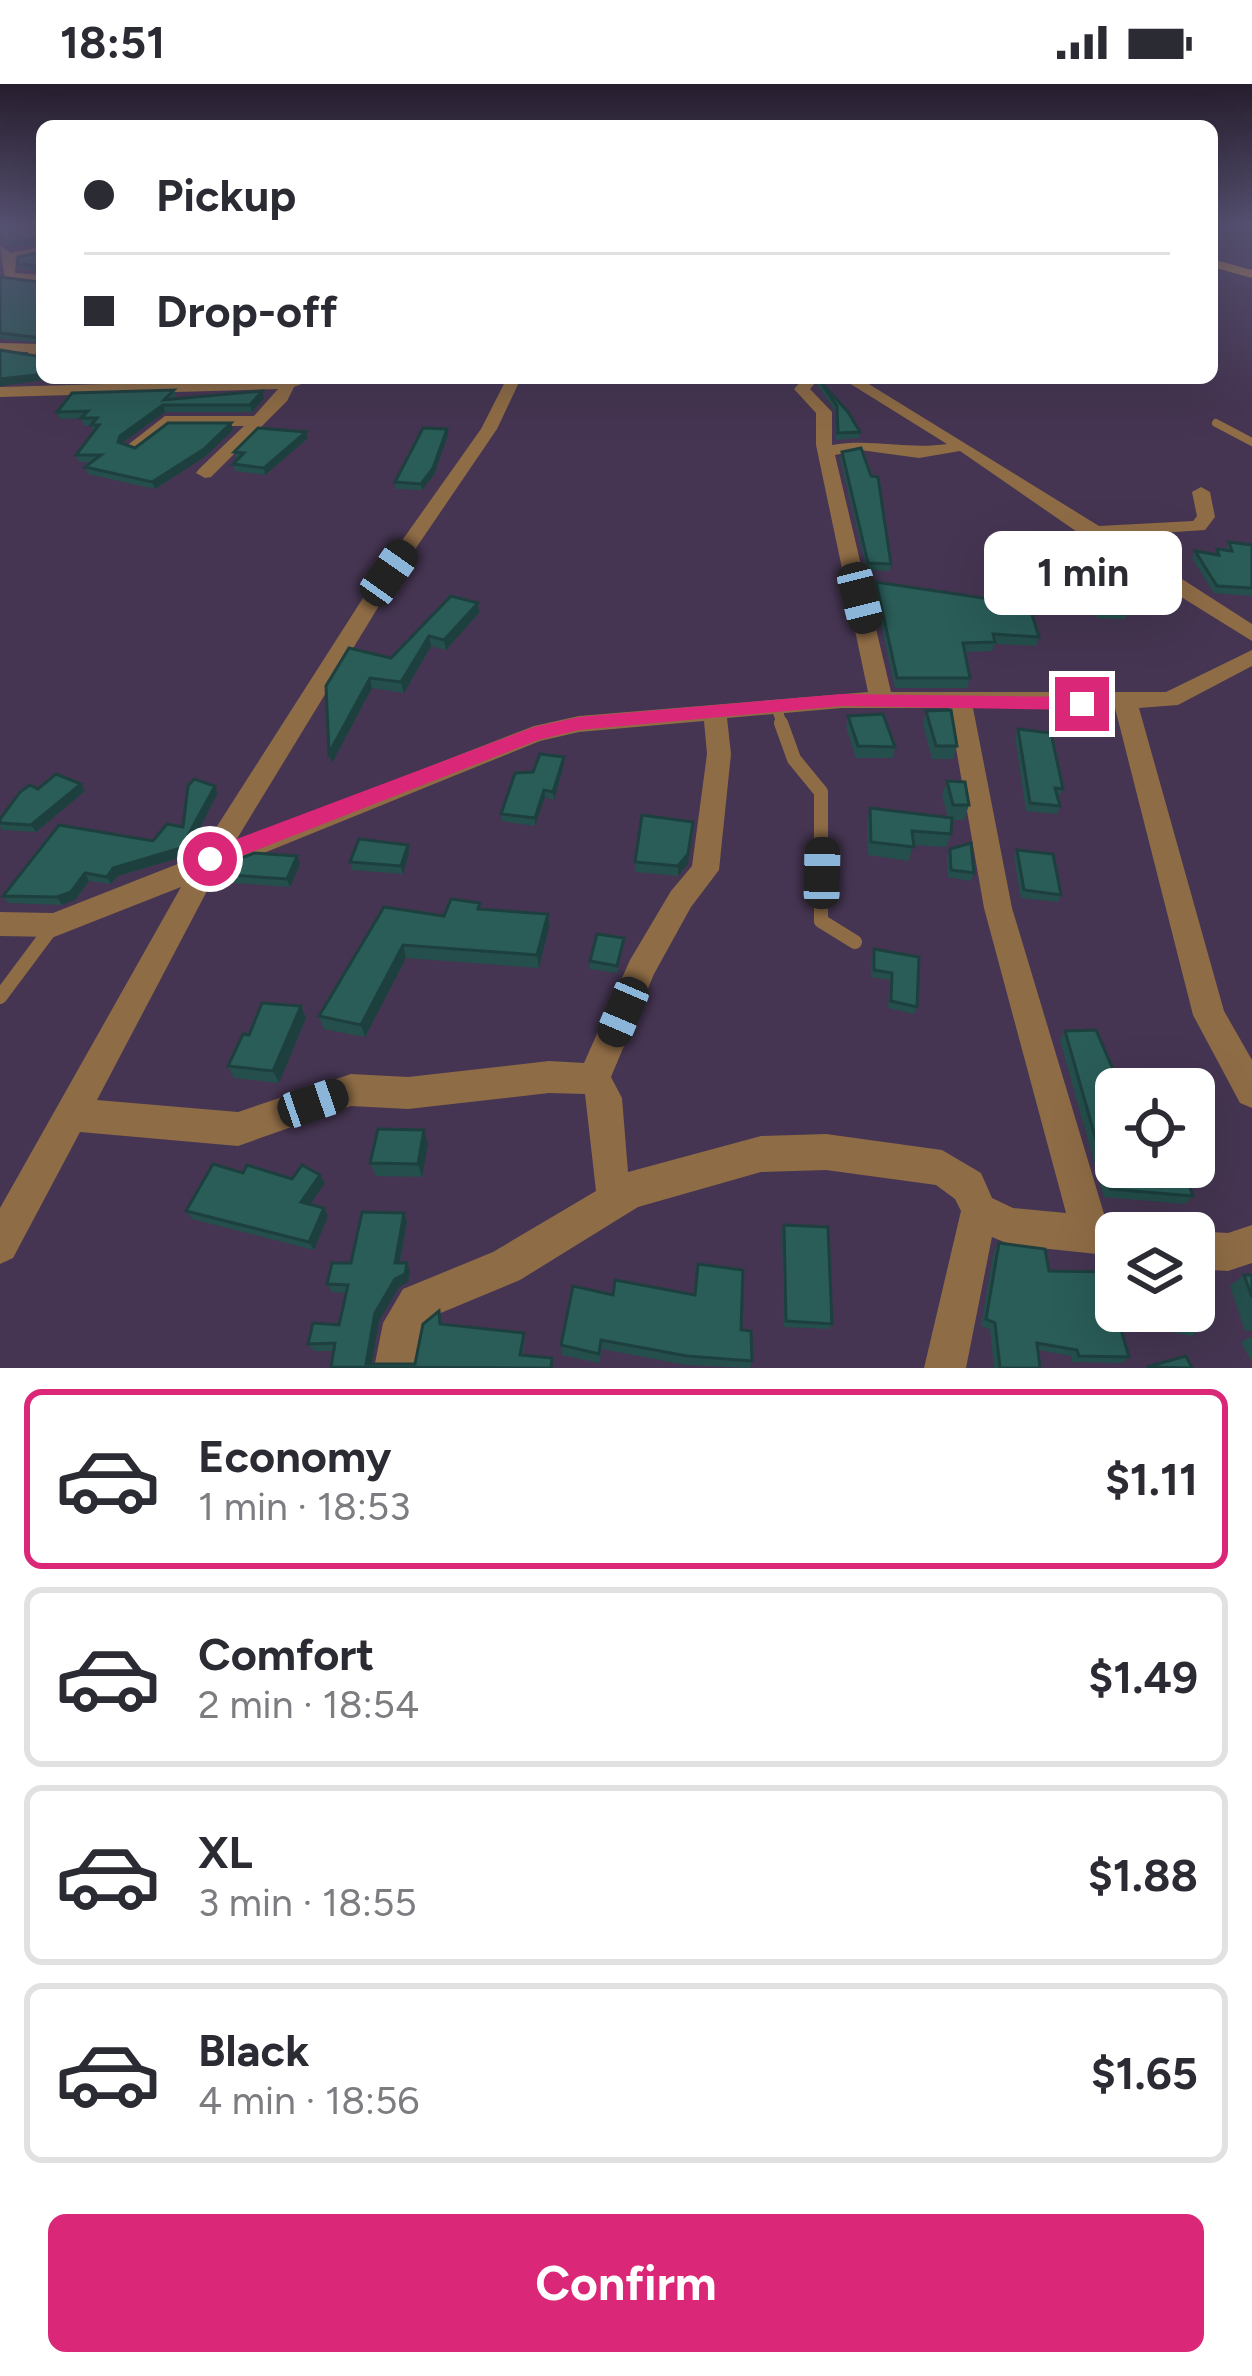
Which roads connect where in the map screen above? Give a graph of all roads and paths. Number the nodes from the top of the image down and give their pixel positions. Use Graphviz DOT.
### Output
graph roads {
  1 [pos="0,346"];
  2 [pos="36,348"];
  3 [pos="38,384"];
  4 [pos="288,384"];
  5 [pos="511,384"];
  6 [pos="807,384"];
  7 [pos="858,384"];
  8 [pos="0,392"];
  9 [pos="255,422"];
  10 [pos="1216,423"];
  11 [pos="1252,442"];
  12 [pos="963,446"];
  13 [pos="133,447"];
  14 [pos="829,451"];
  15 [pos="205,473"];
  16 [pos="1201,492"];
  17 [pos="1090,532"];
  18 [pos="1252,634"];
  19 [pos="1252,657"];
  20 [pos="881,699"];
  21 [pos="961,701"];
  22 [pos="1126,704"];
  23 [pos="776,707"];
  24 [pos="715,713"];
  25 [pos="210,859"];
  26 [pos="0,924"];
  27 [pos="54,925"];
  28 [pos="855,942"];
  29 [pos="0,997"];
  30 [pos="594,1078"];
  31 [pos="1252,1093"];
  32 [pos="72,1115"];
  33 [pos="630,1191"];
  34 [pos="979,1211"];
  35 [pos="1096,1212"];
  36 [pos="1095,1233"];
  37 [pos="1252,1244"];
  38 [pos="0,1246"];
  39 [pos="1215,1251"];
  40 [pos="395,1368"];
  41 [pos="945,1368"];
  1 -- 2 [label="street"];
  3 -- 4 [label="street"];
  3 -- 8 [label="street"];
  4 -- 9 [label="street"];
  5 -- 25 [label="street"];
  6 -- 14 [label="street"];
  7 -- 12 [label="street"];
  9 -- 13 [label="street"];
  9 -- 15 [label="street"];
  10 -- 11 [label="lane"];
  12 -- 14 [label="street"];
  12 -- 17 [label="street"];
  14 -- 20 [label="street"];
  16 -- 17 [label="street"];
  17 -- 18 [label="street"];
  19 -- 22 [label="street"];
  20 -- 21 [label="street"];
  20 -- 23 [label="street"];
  21 -- 22 [label="street"];
  21 -- 35 [label="street"];
  22 -- 31 [label="street"];
  23 -- 24 [label="street"];
  23 -- 28 [label="lane"];
  24 -- 25 [label="street"];
  24 -- 30 [label="street"];
  25 -- 27 [label="street"];
  25 -- 32 [label="street"];
  26 -- 27 [label="street"];
  27 -- 29 [label="lane"];
  30 -- 32 [label="street"];
  30 -- 33 [label="street"];
  32 -- 38 [label="street"];
  33 -- 34 [label="street"];
  33 -- 40 [label="street"];
  34 -- 36 [label="street"];
  34 -- 41 [label="street"];
  37 -- 39 [label="street"];
}
